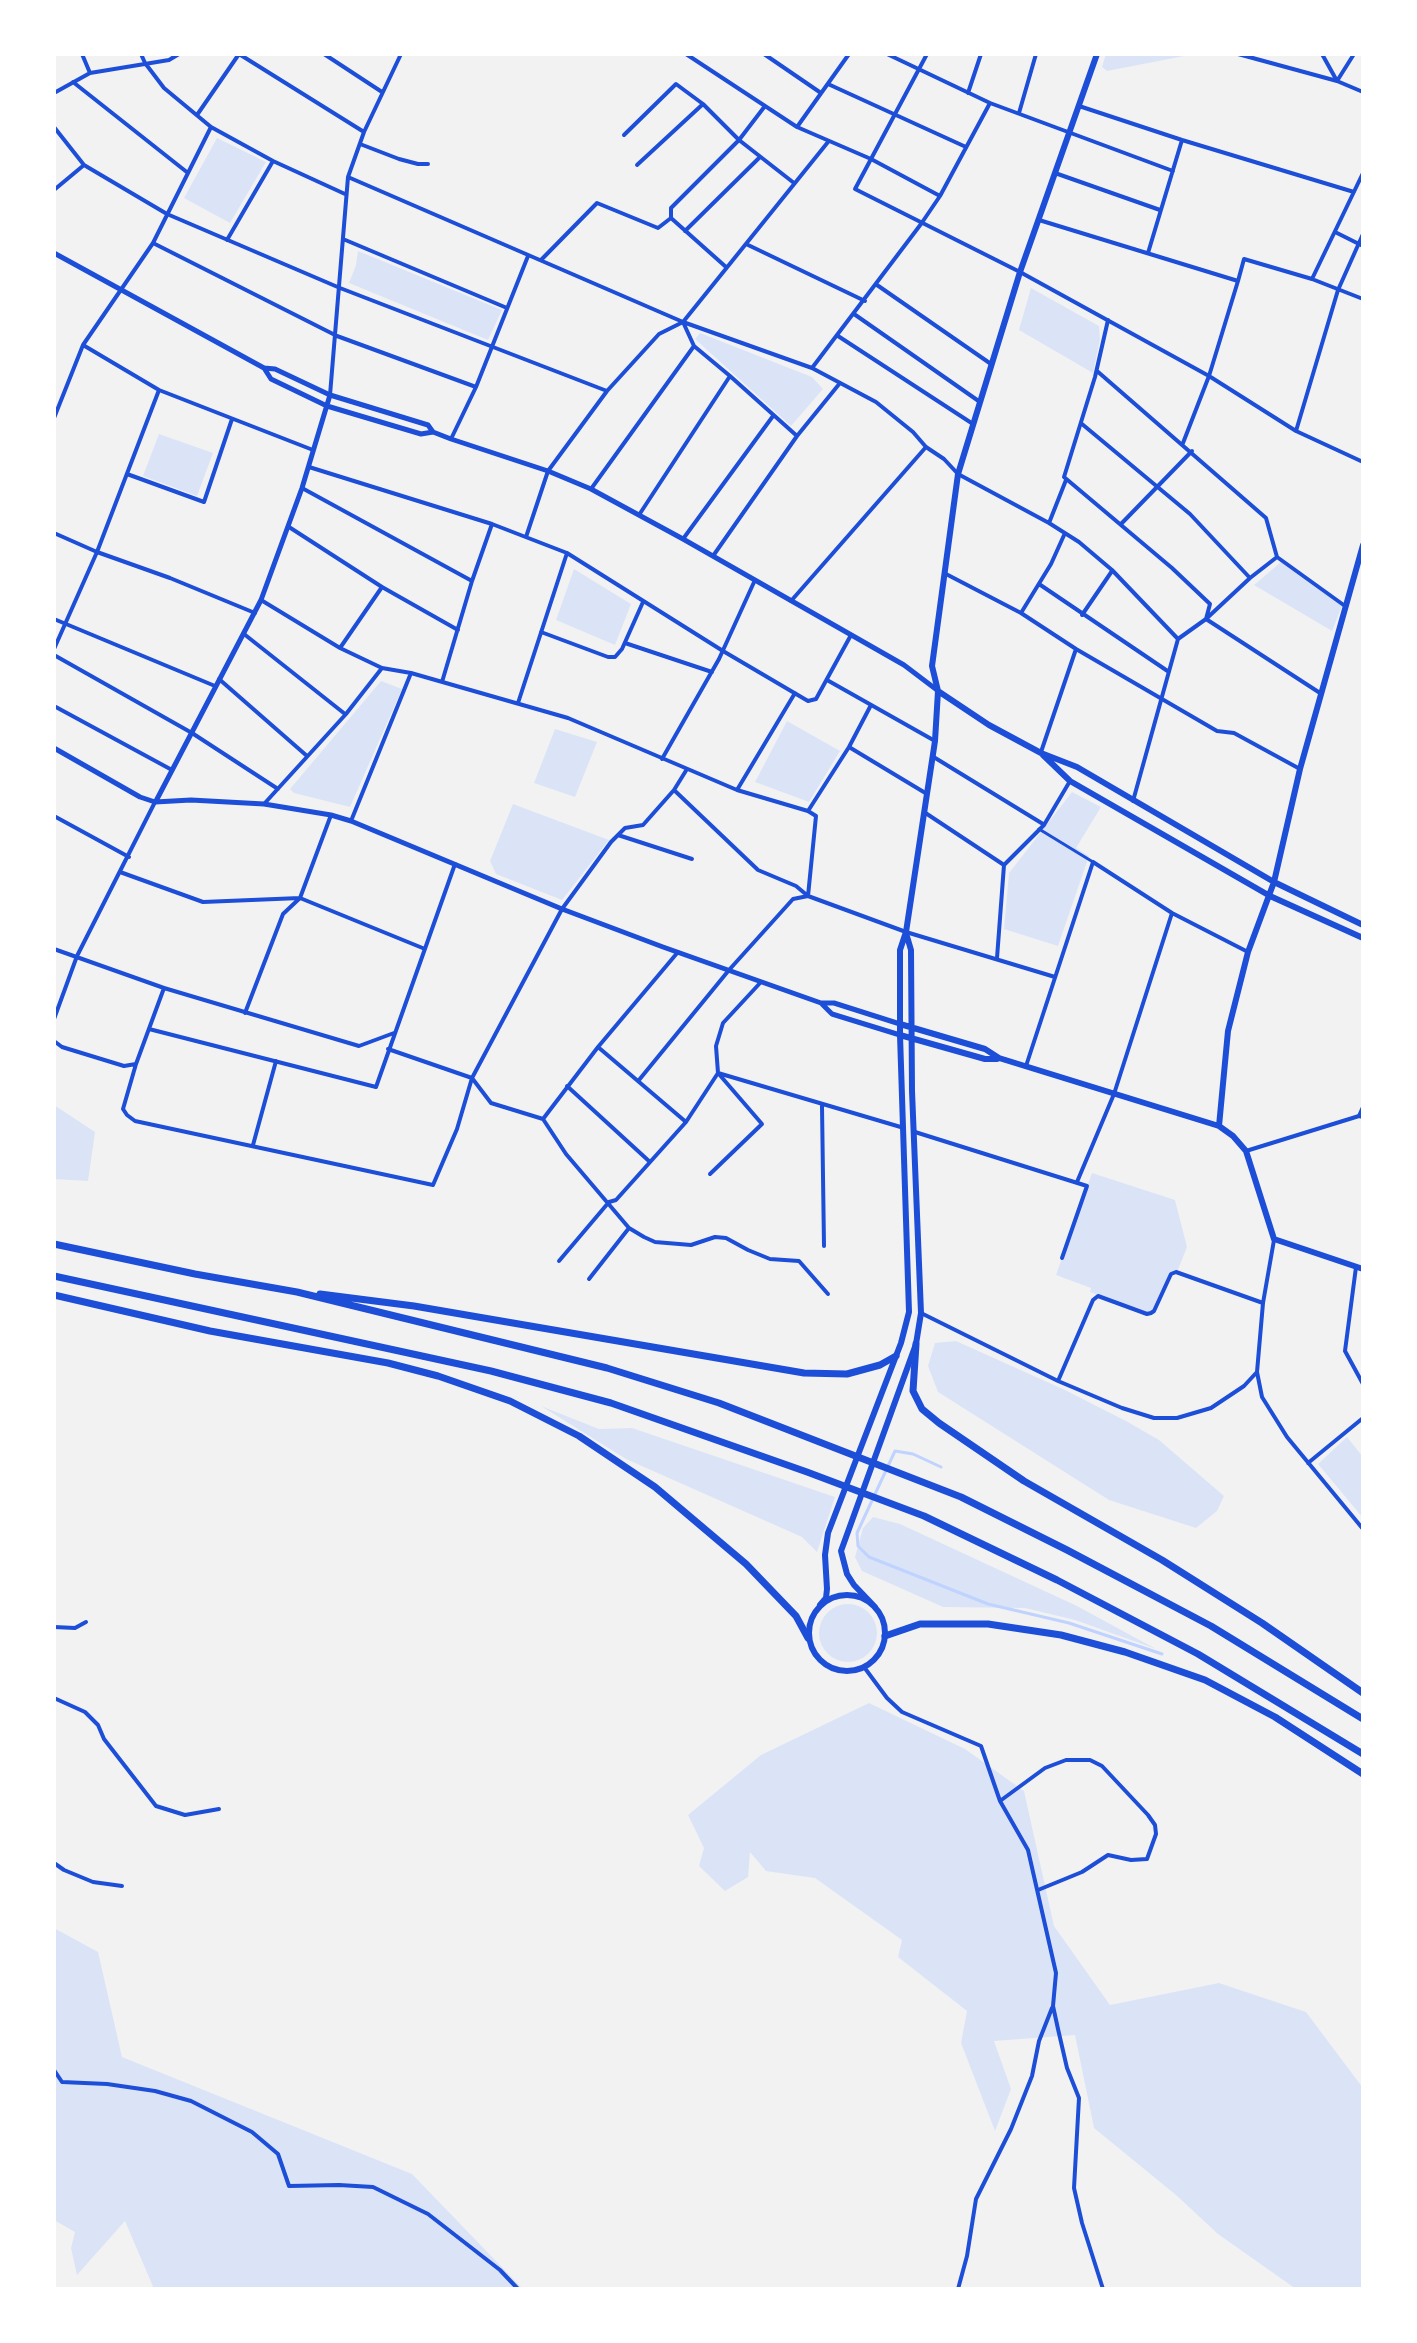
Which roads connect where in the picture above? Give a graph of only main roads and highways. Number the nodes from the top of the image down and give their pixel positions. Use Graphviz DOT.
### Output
graph roads {
  1 [pos="1097,54"];
  2 [pos="1363,545"];
  3 [pos="938,691"];
  4 [pos="1041,753"];
  5 [pos="1274,882"];
  6 [pos="1270,896"];
  7 [pos="1363,925"];
  8 [pos="906,932"];
  9 [pos="1363,938"];
  10 [pos="900,1024"];
  11 [pos="912,1027"];
  12 [pos="900,1035"];
  13 [pos="912,1038"];
  14 [pos="999,1058"];
  15 [pos="1219,1126"];
  16 [pos="54,1244"];
  17 [pos="1359,1268"];
  18 [pos="54,1276"];
  19 [pos="297,1292"];
  20 [pos="54,1295"];
  21 [pos="916,1344"];
  22 [pos="896,1356"];
  23 [pos="820,1605"];
  24 [pos="875,1607"];
  25 [pos="885,1636"];
  26 [pos="808,1638"];
  27 [pos="1363,1693"];
  28 [pos="1363,1719"];
  29 [pos="1363,1754"];
  30 [pos="1363,1774"];
  1 -- 3 [label="main road"];
  2 -- 5 [label="main road"];
  3 -- 4 [label="main road"];
  3 -- 8 [label="main road"];
  4 -- 5 [label="main road"];
  4 -- 6 [label="main road"];
  5 -- 6 [label="main road"];
  5 -- 7 [label="main road"];
  6 -- 9 [label="main road"];
  6 -- 15 [label="main road"];
  8 -- 10 [label="main road"];
  8 -- 11 [label="main road"];
  10 -- 11 [label="main road"];
  10 -- 12 [label="main road"];
  11 -- 13 [label="main road"];
  11 -- 14 [label="main road"];
  12 -- 13 [label="main road"];
  12 -- 22 [label="main road"];
  13 -- 14 [label="main road"];
  13 -- 21 [label="main road"];
  14 -- 15 [label="main road"];
  15 -- 17 [label="main road"];
  16 -- 19 [label="highway"];
  18 -- 29 [label="highway"];
  19 -- 22 [label="highway"];
  19 -- 28 [label="highway"];
  20 -- 26 [label="highway"];
  21 -- 24 [label="main road"];
  21 -- 27 [label="highway"];
  22 -- 23 [label="main road"];
  23 -- 24 [label="main road"];
  23 -- 26 [label="main road"];
  24 -- 25 [label="main road"];
  25 -- 26 [label="main road"];
  25 -- 30 [label="highway"];
}
